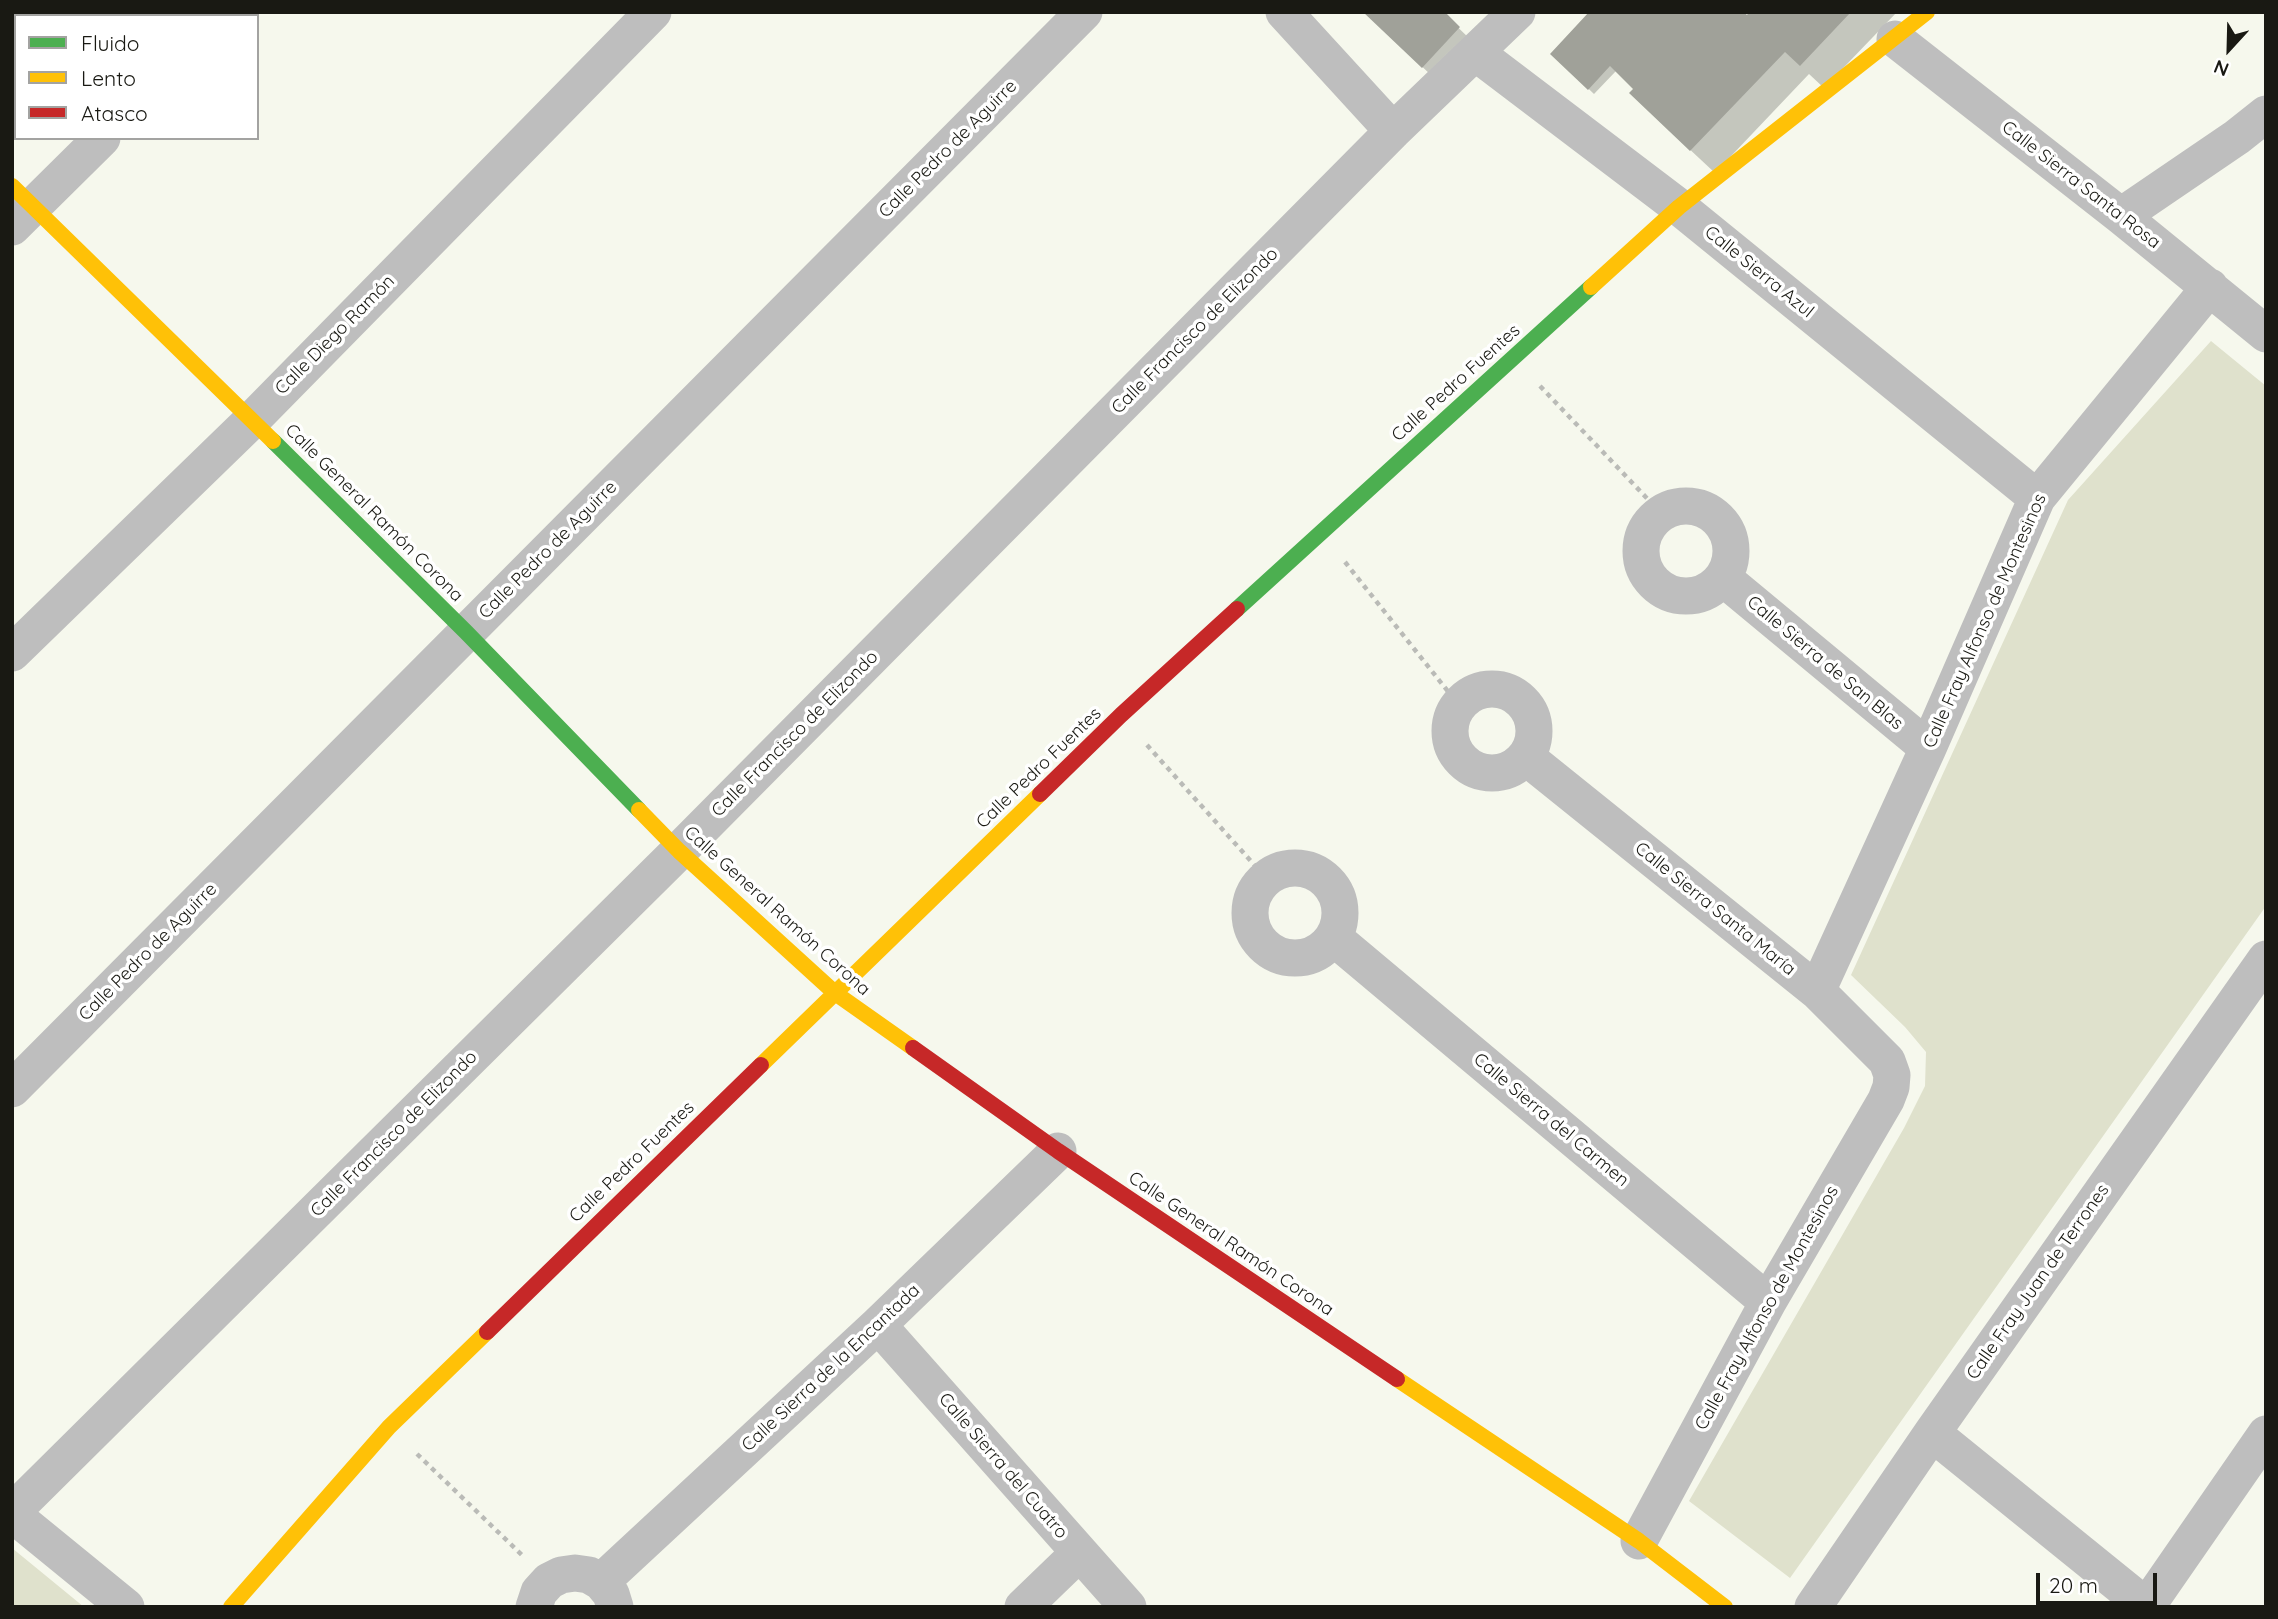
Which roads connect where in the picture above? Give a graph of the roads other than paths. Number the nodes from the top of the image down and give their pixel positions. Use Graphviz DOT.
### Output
graph roads {
  1 [pos="653,12"];
  2 [pos="1084,12"];
  3 [pos="1284,12"];
  4 [pos="1517,12"];
  5 [pos="1927,12"];
  6 [pos="1895,39"];
  7 [pos="1476,52"];
  8 [pos="2266,114"];
  9 [pos="1393,131"];
  10 [pos="100,140"];
  11 [pos="19,207"];
  12 [pos="1679,207"];
  13 [pos="2121,216"];
  14 [pos="2210,287"];
  15 [pos="2266,334"];
  16 [pos="252,420"];
  17 [pos="2037,498"];
  18 [pos="1723,578"];
  19 [pos="466,632"];
  20 [pos="12,653"];
  21 [pos="1928,748"];
  22 [pos="1526,757"];
  23 [pos="679,851"];
  24 [pos="1334,938"];
  25 [pos="2266,959"];
  26 [pos="1817,991"];
  27 [pos="835,993"];
  28 [pos="1892,1075"];
  29 [pos="12,1089"];
  30 [pos="1058,1151"];
  31 [pos="1768,1301"];
  32 [pos="878,1325"];
  33 [pos="1932,1433"];
  34 [pos="2266,1434"];
  35 [pos="12,1513"];
  36 [pos="1639,1541"];
  37 [pos="1079,1553"];
  38 [pos="541,1594"];
  39 [pos="608,1595"];
  40 [pos="2147,1606"];
  41 [pos="126,1607"];
  42 [pos="231,1607"];
  43 [pos="1023,1607"];
  44 [pos="1128,1607"];
  45 [pos="1726,1607"];
  46 [pos="1813,1607"];
  1 -- 16 [label="street, Calle Diego Ramón"];
  2 -- 19 [label="street, Calle Pedro de Aguirre"];
  3 -- 9 [label="street"];
  4 -- 7 [label="street, Calle Francisco de Elizondo"];
  5 -- 6 [label="street, Calle Pedro Fuentes"];
  6 -- 12 [label="street, Calle Pedro Fuentes"];
  6 -- 13 [label="street, Calle Sierra Santa Rosa"];
  7 -- 9 [label="street, Calle Francisco de Elizondo"];
  7 -- 12 [label="street, Calle Sierra Azul"];
  8 -- 13 [label="street"];
  9 -- 23 [label="street, Calle Francisco de Elizondo"];
  10 -- 11 [label="street"];
  11 -- 16 [label="street, Calle General Ramón Corona"];
  12 -- 17 [label="street, Calle Sierra Azul"];
  12 -- 27 [label="street, Calle Pedro Fuentes"];
  13 -- 14 [label="street, Calle Sierra Santa Rosa"];
  14 -- 15 [label="street, Calle Sierra Santa Rosa"];
  14 -- 17 [label="street, Calle Fray Alfonso de Montesinos"];
  16 -- 19 [label="street, Calle General Ramón Corona"];
  16 -- 20 [label="street, Calle Diego Ramón"];
  17 -- 21 [label="street, Calle Fray Alfonso de Montesinos"];
  18 -- 18 [label="street"];
  18 -- 21 [label="street, Calle Sierra de San Blas"];
  19 -- 23 [label="street, Calle General Ramón Corona"];
  19 -- 29 [label="street, Calle Pedro de Aguirre"];
  21 -- 26 [label="street, Calle Fray Alfonso de Montesinos"];
  22 -- 22 [label="street"];
  22 -- 26 [label="street, Calle Sierra Santa María"];
  23 -- 27 [label="street, Calle General Ramón Corona"];
  23 -- 35 [label="street, Calle Francisco de Elizondo"];
  24 -- 24 [label="street"];
  24 -- 31 [label="street, Calle Sierra del Carmen"];
  25 -- 33 [label="street, Calle Fray Juan de Terrones"];
  26 -- 28 [label="street, Calle Sierra Santa María"];
  27 -- 30 [label="street, Calle General Ramón Corona"];
  27 -- 42 [label="street, Calle Pedro Fuentes"];
  28 -- 31 [label="street, Calle Fray Alfonso de Montesinos"];
  30 -- 32 [label="street, Calle Sierra de la Encantada"];
  30 -- 36 [label="street, Calle General Ramón Corona"];
  31 -- 36 [label="street, Calle Fray Alfonso de Montesinos"];
  32 -- 37 [label="street, Calle Sierra del Cuatro"];
  32 -- 39 [label="street, Calle Sierra de la Encantada"];
  33 -- 40 [label="street"];
  33 -- 46 [label="street, Calle Fray Juan de Terrones"];
  34 -- 40 [label="street"];
  35 -- 41 [label="street"];
  36 -- 45 [label="street, Calle General Ramón Corona"];
  37 -- 43 [label="street"];
  37 -- 44 [label="street, Calle Sierra del Cuatro"];
  38 -- 39 [label="street, Calle Sierra de la Encantada"];
}
